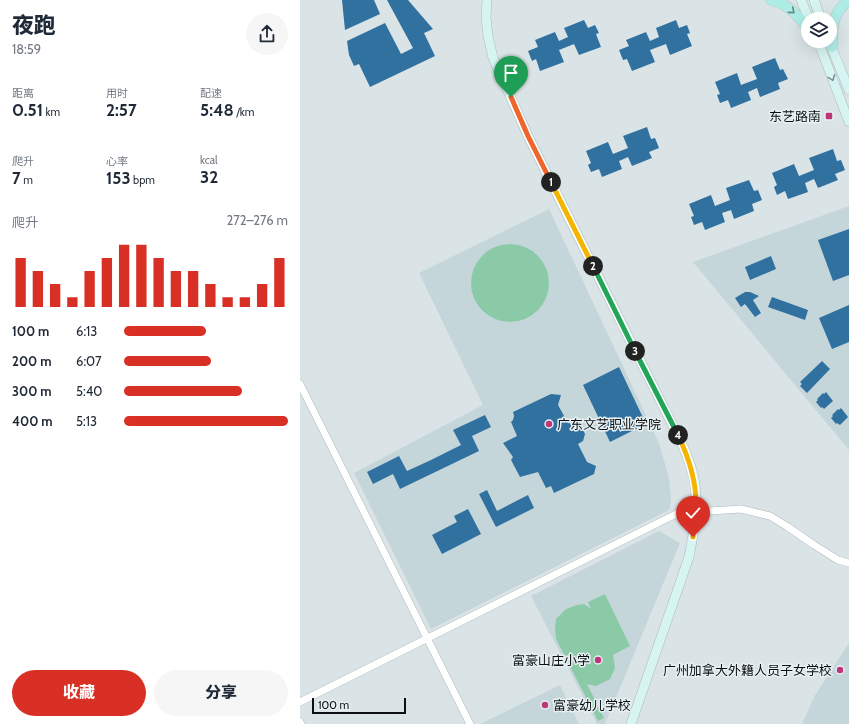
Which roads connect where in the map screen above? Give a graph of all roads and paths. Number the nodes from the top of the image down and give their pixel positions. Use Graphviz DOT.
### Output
graph roads {
  1 [pos="487,0"];
  2 [pos="771,0"];
  3 [pos="801,0"];
  4 [pos="814,0"];
  5 [pos="849,0"];
  6 [pos="806,12"];
  7 [pos="818,12"];
  8 [pos="837,14"];
  9 [pos="801,20"];
  10 [pos="821,48"];
  11 [pos="832,48"];
  12 [pos="849,90"];
  13 [pos="849,122"];
  14 [pos="300,384"];
  15 [pos="303,396"];
  16 [pos="696,508"];
  17 [pos="849,562"];
  18 [pos="427,638"];
  19 [pos="300,702"];
  20 [pos="470,724"];
  21 [pos="631,724"];
  1 -- 16 [label="street"];
  2 -- 9 [label="main road, one-way"];
  3 -- 6 [label="street"];
  4 -- 7 [label="street"];
  5 -- 8 [label="main road"];
  10 -- 13 [label="street, one-way"];
  11 -- 12 [label="street"];
  14 -- 15 [label="street"];
  15 -- 18 [label="street"];
  16 -- 17 [label="street"];
  16 -- 18 [label="street"];
  16 -- 21 [label="street"];
  18 -- 19 [label="street"];
  18 -- 20 [label="street"];
}
